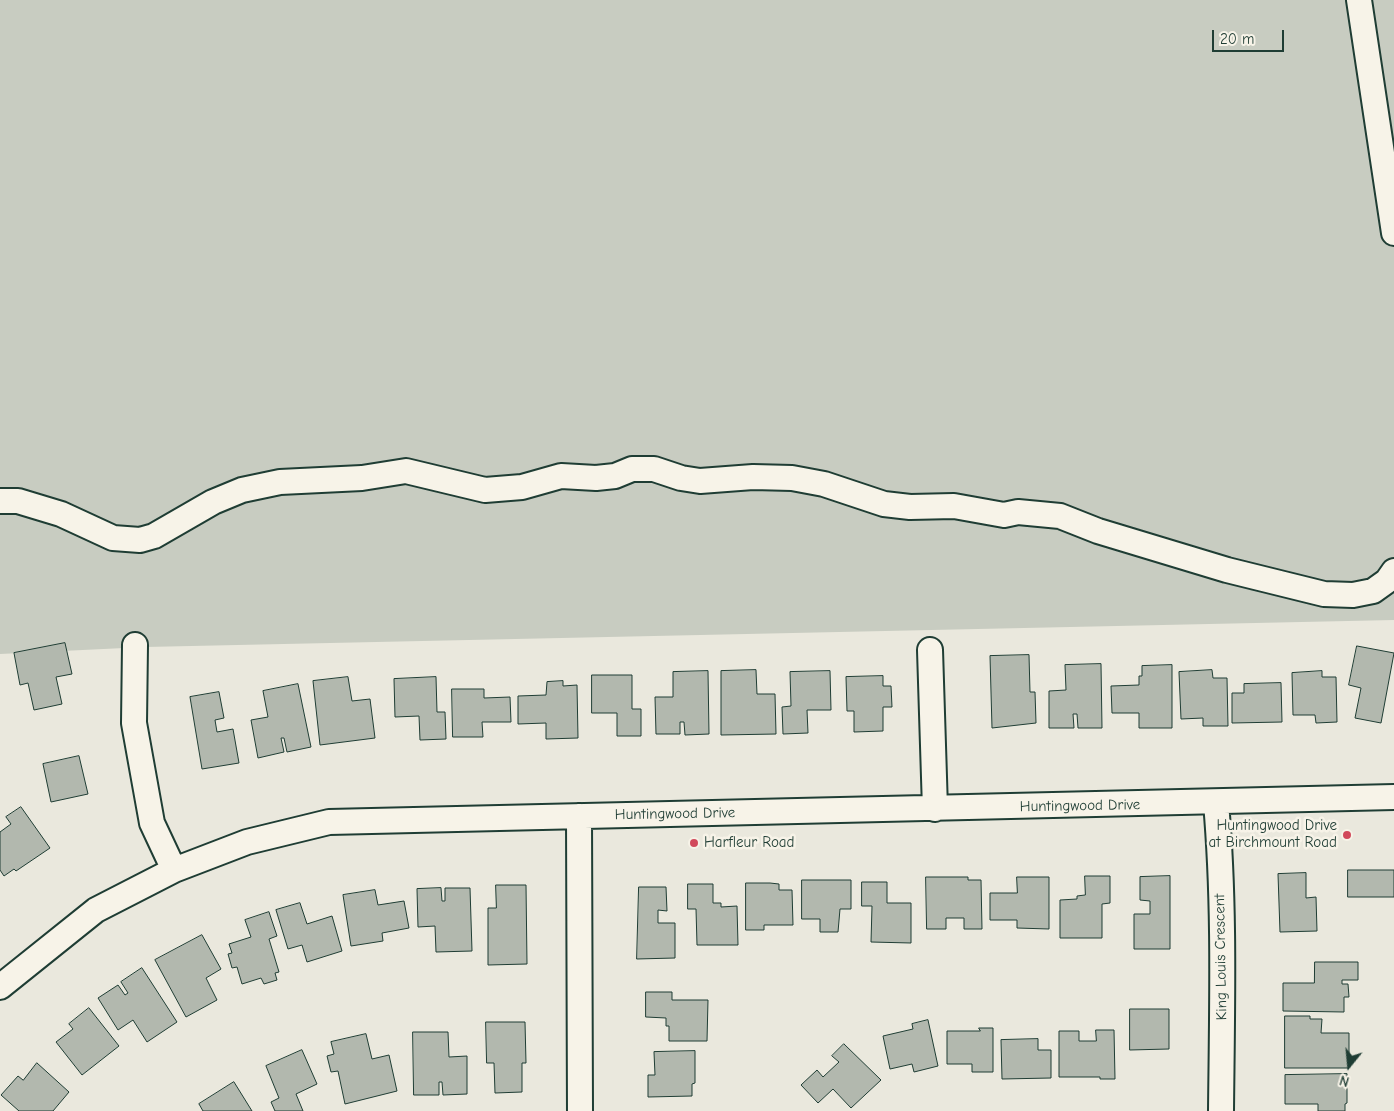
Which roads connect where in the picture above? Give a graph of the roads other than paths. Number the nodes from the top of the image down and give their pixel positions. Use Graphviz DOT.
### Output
graph roads {
  1 [pos="1359,0"];
  2 [pos="1394,233"];
  3 [pos="0,501"];
  4 [pos="1394,571"];
  5 [pos="135,645"];
  6 [pos="930,650"];
  7 [pos="1394,797"];
  8 [pos="1216,803"];
  9 [pos="935,809"];
  10 [pos="578,816"];
  11 [pos="174,870"];
  12 [pos="0,987"];
  13 [pos="580,1111"];
  14 [pos="1221,1111"];
  1 -- 2 [label="street"];
  3 -- 4 [label="street"];
  5 -- 11 [label="street"];
  6 -- 9 [label="street"];
  7 -- 8 [label="street, Huntingwood Drive"];
  8 -- 9 [label="street, Huntingwood Drive"];
  8 -- 14 [label="street, King Louis Crescent"];
  9 -- 10 [label="street, Huntingwood Drive"];
  10 -- 11 [label="street, Huntingwood Drive"];
  10 -- 13 [label="street"];
  11 -- 12 [label="street, Huntingwood Drive"];
}
